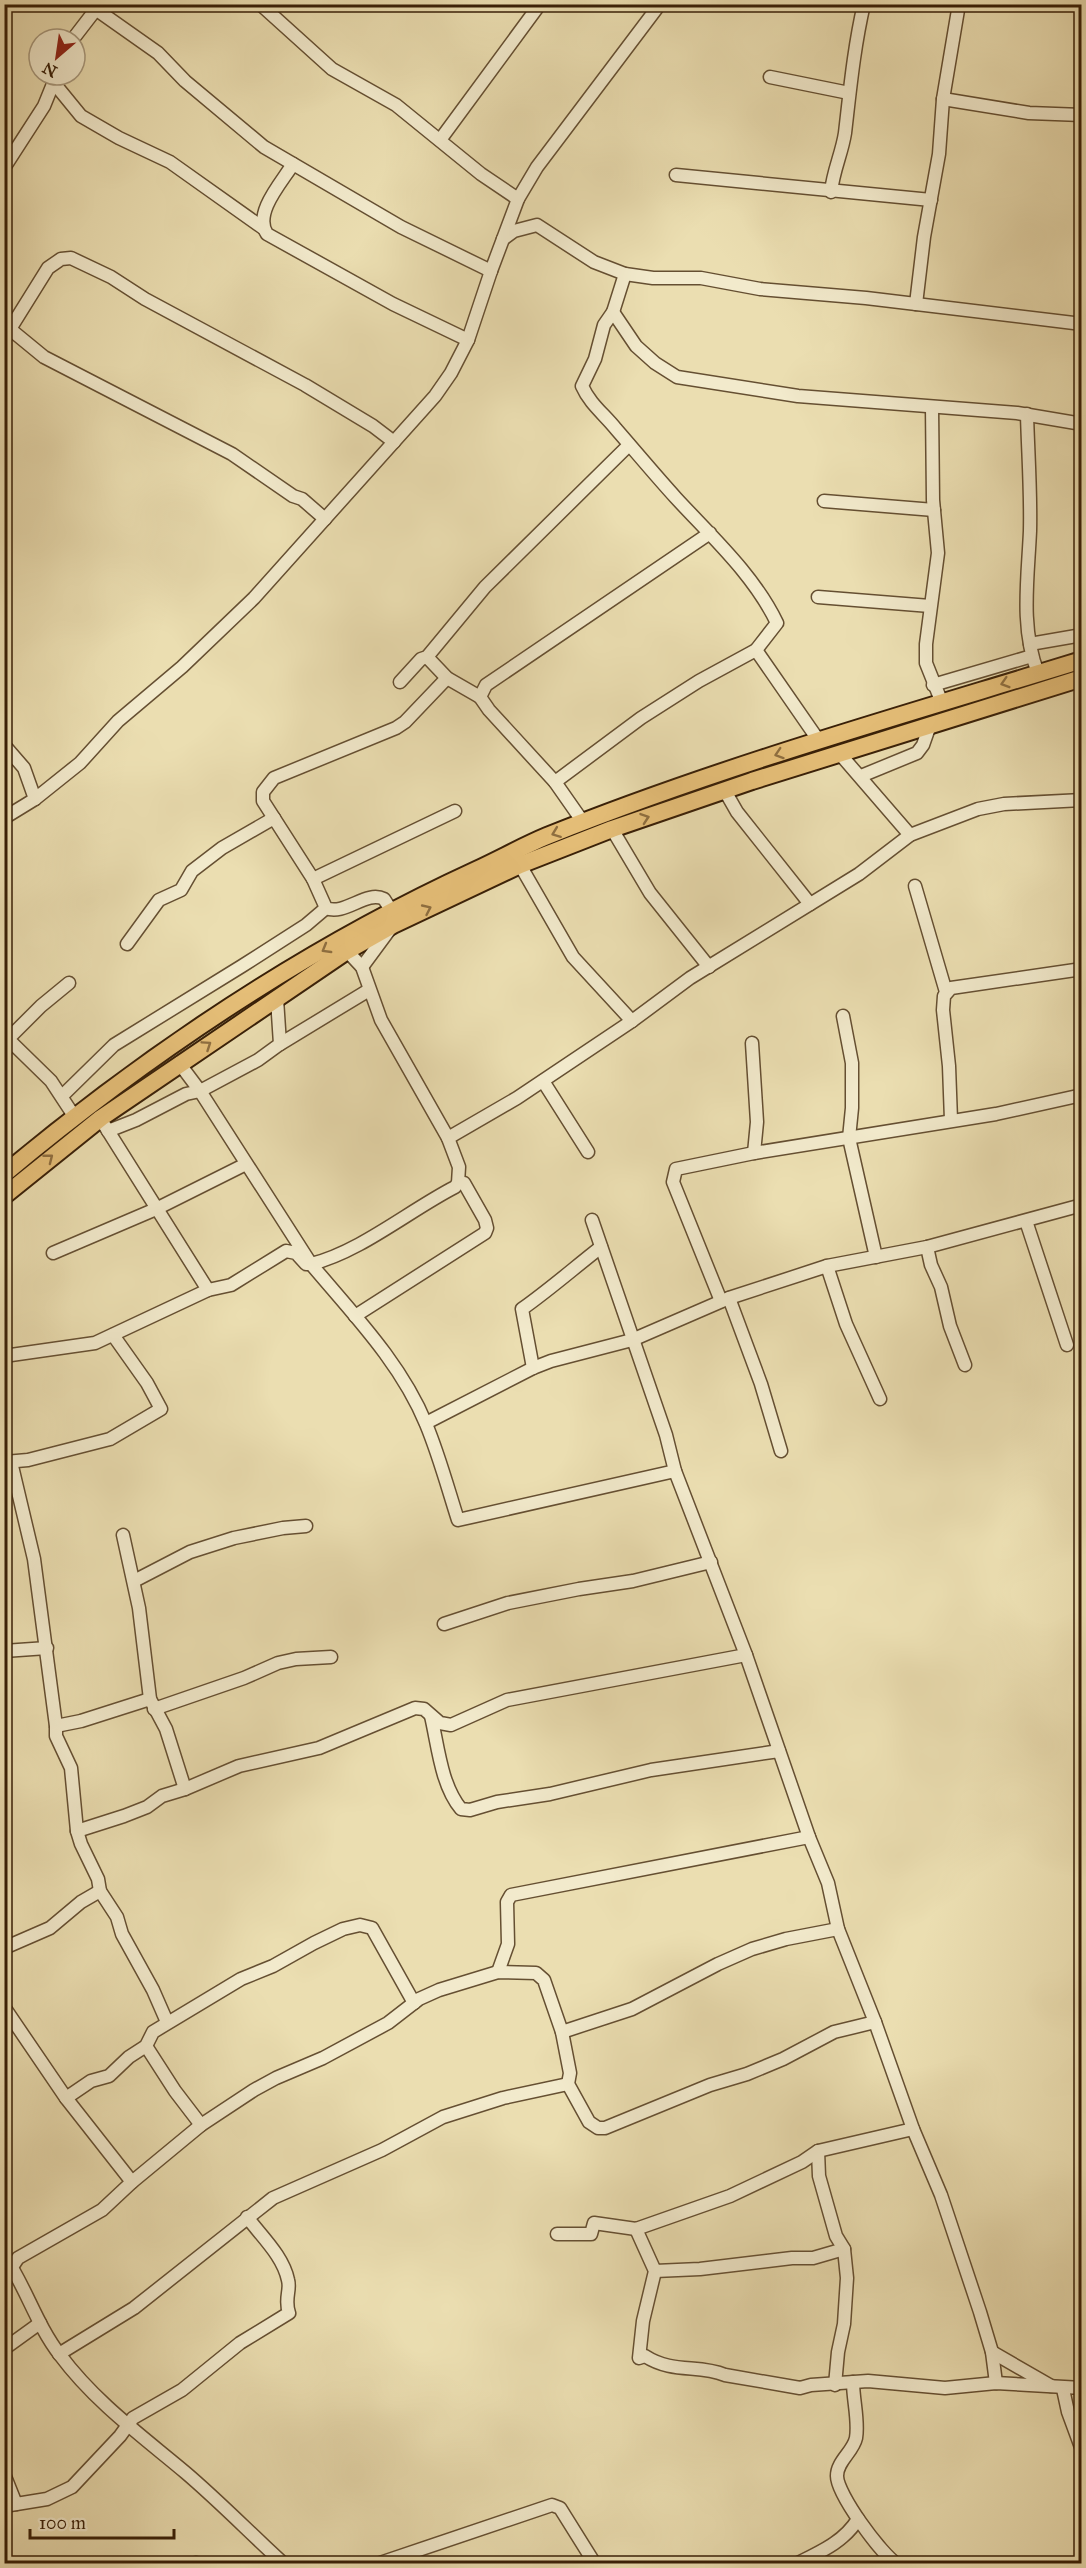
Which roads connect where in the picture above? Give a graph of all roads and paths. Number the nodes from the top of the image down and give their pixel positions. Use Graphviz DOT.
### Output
graph roads {
  1 [pos="260,4"];
  2 [pos="540,4"];
  3 [pos="660,4"];
  4 [pos="864,4"];
  5 [pos="959,4"];
  6 [pos="99,7"];
  7 [pos="83,27"];
  8 [pos="770,77"];
  9 [pos="52,87"];
  10 [pos="61,87"];
  11 [pos="849,93"];
  12 [pos="943,99"];
  13 [pos="1082,115"];
  14 [pos="440,140"];
  15 [pos="293,164"];
  16 [pos="4,168"];
  17 [pos="676,175"];
  18 [pos="831,192"];
  19 [pos="518,199"];
  20 [pos="931,200"];
  21 [pos="263,228"];
  22 [pos="503,240"];
  23 [pos="490,271"];
  24 [pos="625,274"];
  25 [pos="916,304"];
  26 [pos="613,312"];
  27 [pos="1082,324"];
  28 [pos="7,327"];
  29 [pos="468,340"];
  30 [pos="933,407"];
  31 [pos="1027,414"];
  32 [pos="1082,424"];
  33 [pos="394,442"];
  34 [pos="629,445"];
  35 [pos="824,501"];
  36 [pos="934,510"];
  37 [pos="325,519"];
  38 [pos="710,533"];
  39 [pos="818,597"];
  40 [pos="930,606"];
  41 [pos="1082,635"];
  42 [pos="756,650"];
  43 [pos="1031,650"];
  44 [pos="427,657"];
  45 [pos="1082,660"];
  46 [pos="1038,674"];
  47 [pos="447,678"];
  48 [pos="1082,678"];
  49 [pos="400,682"];
  50 [pos="933,685"];
  51 [pos="480,697"];
  52 [pos="942,703"];
  53 [pos="930,725"];
  54 [pos="819,741"];
  55 [pos="4,745"];
  56 [pos="840,754"];
  57 [pos="861,776"];
  58 [pos="555,782"];
  59 [pos="725,791"];
  60 [pos="35,799"];
  61 [pos="1082,800"];
  62 [pos="455,811"];
  63 [pos="4,818"];
  64 [pos="274,818"];
  65 [pos="583,822"];
  66 [pos="612,829"];
  67 [pos="910,835"];
  68 [pos="520,865"];
  69 [pos="313,879"];
  70 [pos="915,886"];
  71 [pos="810,904"];
  72 [pos="326,908"];
  73 [pos="392,918"];
  74 [pos="127,944"];
  75 [pos="347,951"];
  76 [pos="362,967"];
  77 [pos="709,967"];
  78 [pos="1082,969"];
  79 [pos="69,983"];
  80 [pos="369,990"];
  81 [pos="946,992"];
  82 [pos="277,999"];
  83 [pos="843,1016"];
  84 [pos="632,1021"];
  85 [pos="6,1042"];
  86 [pos="752,1043"];
  87 [pos="280,1044"];
  88 [pos="179,1063"];
  89 [pos="543,1081"];
  90 [pos="200,1091"];
  91 [pos="1082,1095"];
  92 [pos="62,1096"];
  93 [pos="74,1116"];
  94 [pos="951,1120"];
  95 [pos="104,1125"];
  96 [pos="448,1138"];
  97 [pos="849,1138"];
  98 [pos="588,1152"];
  99 [pos="754,1153"];
  100 [pos="246,1164"];
  101 [pos="4,1174"];
  102 [pos="458,1182"];
  103 [pos="4,1196"];
  104 [pos="1082,1205"];
  105 [pos="156,1209"];
  106 [pos="592,1220"];
  107 [pos="1026,1221"];
  108 [pos="601,1247"];
  109 [pos="927,1247"];
  110 [pos="53,1253"];
  111 [pos="876,1257"];
  112 [pos="311,1264"];
  113 [pos="827,1266"];
  114 [pos="208,1290"];
  115 [pos="725,1299"];
  116 [pos="355,1316"];
  117 [pos="113,1335"];
  118 [pos="632,1340"];
  119 [pos="1067,1345"];
  120 [pos="4,1356"];
  121 [pos="964,1365"];
  122 [pos="533,1368"];
  123 [pos="879,1399"];
  124 [pos="426,1424"];
  125 [pos="781,1451"];
  126 [pos="5,1461"];
  127 [pos="675,1471"];
  128 [pos="306,1526"];
  129 [pos="123,1535"];
  130 [pos="711,1562"];
  131 [pos="134,1581"];
  132 [pos="444,1624"];
  133 [pos="47,1648"];
  134 [pos="4,1651"];
  135 [pos="746,1655"];
  136 [pos="331,1657"];
  137 [pos="152,1704"];
  138 [pos="431,1716"];
  139 [pos="56,1726"];
  140 [pos="779,1750"];
  141 [pos="185,1789"];
  142 [pos="77,1832"];
  143 [pos="809,1837"];
  144 [pos="100,1891"];
  145 [pos="838,1929"];
  146 [pos="4,1948"];
  147 [pos="498,1972"];
  148 [pos="414,2003"];
  149 [pos="4,2007"];
  150 [pos="167,2022"];
  151 [pos="874,2022"];
  152 [pos="562,2032"];
  153 [pos="146,2046"];
  154 [pos="568,2084"];
  155 [pos="66,2098"];
  156 [pos="201,2125"];
  157 [pos="913,2129"];
  158 [pos="818,2151"];
  159 [pos="132,2182"];
  160 [pos="247,2217"];
  161 [pos="636,2229"];
  162 [pos="557,2234"];
  163 [pos="844,2249"];
  164 [pos="10,2259"];
  165 [pos="655,2271"];
  166 [pos="40,2323"];
  167 [pos="4,2349"];
  168 [pos="992,2352"];
  169 [pos="59,2354"];
  170 [pos="853,2382"];
  171 [pos="996,2383"];
  172 [pos="836,2385"];
  173 [pos="1059,2388"];
  174 [pos="1082,2388"];
  175 [pos="126,2430"];
  176 [pos="1082,2450"];
  177 [pos="4,2474"];
  178 [pos="10,2505"];
  179 [pos="858,2519"];
  180 [pos="284,2564"];
  181 [pos="378,2564"];
  182 [pos="595,2564"];
  183 [pos="796,2564"];
  184 [pos="897,2564"];
  1 -- 14 [label="street"];
  2 -- 14 [label="street"];
  3 -- 19 [label="street"];
  4 -- 11 [label="street"];
  5 -- 12 [label="street"];
  6 -- 7 [label="street"];
  6 -- 15 [label="street"];
  8 -- 11 [label="street"];
  9 -- 16 [label="street"];
  10 -- 21 [label="street"];
  11 -- 18 [label="street"];
  12 -- 13 [label="street"];
  12 -- 20 [label="street"];
  14 -- 19 [label="street"];
  15 -- 21 [label="street"];
  15 -- 23 [label="street"];
  17 -- 18 [label="street"];
  18 -- 20 [label="street"];
  19 -- 22 [label="street"];
  20 -- 25 [label="street"];
  21 -- 29 [label="street"];
  22 -- 23 [label="street"];
  22 -- 24 [label="street"];
  23 -- 29 [label="street"];
  24 -- 25 [label="street"];
  24 -- 26 [label="street"];
  25 -- 27 [label="street"];
  26 -- 30 [label="street"];
  26 -- 34 [label="street"];
  28 -- 33 [label="street"];
  28 -- 37 [label="street"];
  29 -- 33 [label="street"];
  30 -- 31 [label="street"];
  30 -- 36 [label="street"];
  31 -- 32 [label="street"];
  31 -- 43 [label="street"];
  33 -- 37 [label="street"];
  34 -- 38 [label="street"];
  34 -- 44 [label="street"];
  35 -- 36 [label="street"];
  36 -- 40 [label="street"];
  37 -- 60 [label="street"];
  38 -- 42 [label="street"];
  38 -- 51 [label="street"];
  39 -- 40 [label="street"];
  40 -- 50 [label="street"];
  41 -- 43 [label="street"];
  42 -- 54 [label="street"];
  42 -- 58 [label="street"];
  43 -- 46 [label="street"];
  43 -- 50 [label="street"];
  44 -- 47 [label="street"];
  44 -- 49 [label="street"];
  45 -- 46 [label="main road"];
  46 -- 52 [label="main road, one-way"];
  47 -- 51 [label="street"];
  47 -- 64 [label="street"];
  48 -- 53 [label="main road"];
  50 -- 52 [label="street"];
  51 -- 58 [label="street"];
  52 -- 54 [label="main road"];
  53 -- 56 [label="main road"];
  53 -- 57 [label="street"];
  54 -- 65 [label="main road, one-way"];
  55 -- 60 [label="street"];
  56 -- 57 [label="street"];
  56 -- 59 [label="main road"];
  57 -- 67 [label="street"];
  58 -- 65 [label="street"];
  66 -- 59 [label="main road, one-way"];
  59 -- 71 [label="street"];
  60 -- 63 [label="street"];
  61 -- 67 [label="street"];
  62 -- 69 [label="street"];
  64 -- 69 [label="street"];
  64 -- 74 [label="street"];
  65 -- 73 [label="main road, one-way"];
  66 -- 68 [label="main road"];
  66 -- 77 [label="street"];
  67 -- 71 [label="street"];
  73 -- 68 [label="main road, one-way"];
  68 -- 84 [label="street"];
  69 -- 72 [label="street"];
  70 -- 81 [label="street"];
  71 -- 77 [label="street"];
  72 -- 73 [label="street"];
  72 -- 92 [label="street"];
  73 -- 75 [label="main road"];
  73 -- 76 [label="street"];
  73 -- 93 [label="main road, one-way"];
  75 -- 76 [label="street"];
  75 -- 82 [label="main road"];
  76 -- 80 [label="street"];
  77 -- 84 [label="street"];
  78 -- 81 [label="street"];
  79 -- 85 [label="street"];
  80 -- 87 [label="street"];
  80 -- 96 [label="street"];
  81 -- 94 [label="street"];
  82 -- 87 [label="street"];
  88 -- 82 [label="main road, one-way"];
  83 -- 97 [label="street"];
  84 -- 89 [label="street"];
  85 -- 92 [label="street"];
  86 -- 99 [label="street"];
  87 -- 90 [label="street"];
  88 -- 90 [label="street"];
  88 -- 95 [label="main road"];
  89 -- 96 [label="street"];
  89 -- 98 [label="street"];
  90 -- 95 [label="street"];
  90 -- 100 [label="street"];
  91 -- 94 [label="street"];
  92 -- 93 [label="street"];
  93 -- 101 [label="main road"];
  94 -- 97 [label="street"];
  103 -- 95 [label="main road, one-way"];
  95 -- 105 [label="street"];
  96 -- 102 [label="street"];
  97 -- 99 [label="street"];
  97 -- 111 [label="street"];
  99 -- 115 [label="street"];
  100 -- 105 [label="street"];
  100 -- 112 [label="street"];
  102 -- 112 [label="street"];
  102 -- 116 [label="street"];
  104 -- 107 [label="street"];
  105 -- 110 [label="street"];
  105 -- 114 [label="street"];
  106 -- 108 [label="street"];
  107 -- 109 [label="street"];
  107 -- 119 [label="street"];
  108 -- 118 [label="street"];
  108 -- 122 [label="street"];
  109 -- 111 [label="street"];
  109 -- 121 [label="street"];
  111 -- 113 [label="street"];
  112 -- 114 [label="street"];
  112 -- 116 [label="street"];
  113 -- 115 [label="street"];
  113 -- 123 [label="street"];
  114 -- 117 [label="street"];
  115 -- 118 [label="street"];
  115 -- 125 [label="street"];
  116 -- 124 [label="street"];
  117 -- 120 [label="street"];
  117 -- 126 [label="street"];
  118 -- 122 [label="street"];
  118 -- 127 [label="street"];
  122 -- 124 [label="street"];
  124 -- 127 [label="street"];
  126 -- 133 [label="street"];
  127 -- 130 [label="street"];
  128 -- 131 [label="street"];
  129 -- 131 [label="street"];
  130 -- 132 [label="street"];
  130 -- 135 [label="street"];
  131 -- 137 [label="street"];
  133 -- 134 [label="street"];
  133 -- 139 [label="street"];
  135 -- 138 [label="street"];
  135 -- 140 [label="street"];
  136 -- 137 [label="street"];
  137 -- 139 [label="street"];
  137 -- 141 [label="street"];
  138 -- 140 [label="street"];
  138 -- 141 [label="street"];
  139 -- 142 [label="street"];
  140 -- 143 [label="street"];
  141 -- 142 [label="street"];
  142 -- 144 [label="street"];
  143 -- 145 [label="street"];
  143 -- 147 [label="street"];
  144 -- 146 [label="street"];
  144 -- 150 [label="street"];
  145 -- 151 [label="street"];
  145 -- 152 [label="street"];
  147 -- 148 [label="street"];
  147 -- 152 [label="street"];
  148 -- 150 [label="street"];
  148 -- 156 [label="street"];
  149 -- 155 [label="street"];
  150 -- 153 [label="street"];
  151 -- 154 [label="street"];
  151 -- 157 [label="street"];
  152 -- 154 [label="street"];
  153 -- 155 [label="street"];
  153 -- 156 [label="street"];
  154 -- 160 [label="street"];
  155 -- 159 [label="street"];
  156 -- 159 [label="street"];
  157 -- 158 [label="street"];
  157 -- 168 [label="street"];
  158 -- 161 [label="street"];
  158 -- 163 [label="street"];
  159 -- 164 [label="street"];
  160 -- 169 [label="street"];
  160 -- 175 [label="street"];
  161 -- 162 [label="street"];
  161 -- 165 [label="street"];
  163 -- 165 [label="street"];
  163 -- 172 [label="street"];
  164 -- 166 [label="street"];
  165 -- 172 [label="street"];
  166 -- 167 [label="street"];
  166 -- 169 [label="street"];
  168 -- 171 [label="street"];
  168 -- 173 [label="street"];
  169 -- 175 [label="street"];
  170 -- 171 [label="street"];
  170 -- 172 [label="street"];
  170 -- 179 [label="street"];
  171 -- 173 [label="street"];
  173 -- 174 [label="street"];
  173 -- 176 [label="street"];
  175 -- 178 [label="street"];
  175 -- 180 [label="street"];
  177 -- 178 [label="street"];
  179 -- 183 [label="street"];
  179 -- 184 [label="street"];
  181 -- 182 [label="street"];
}
